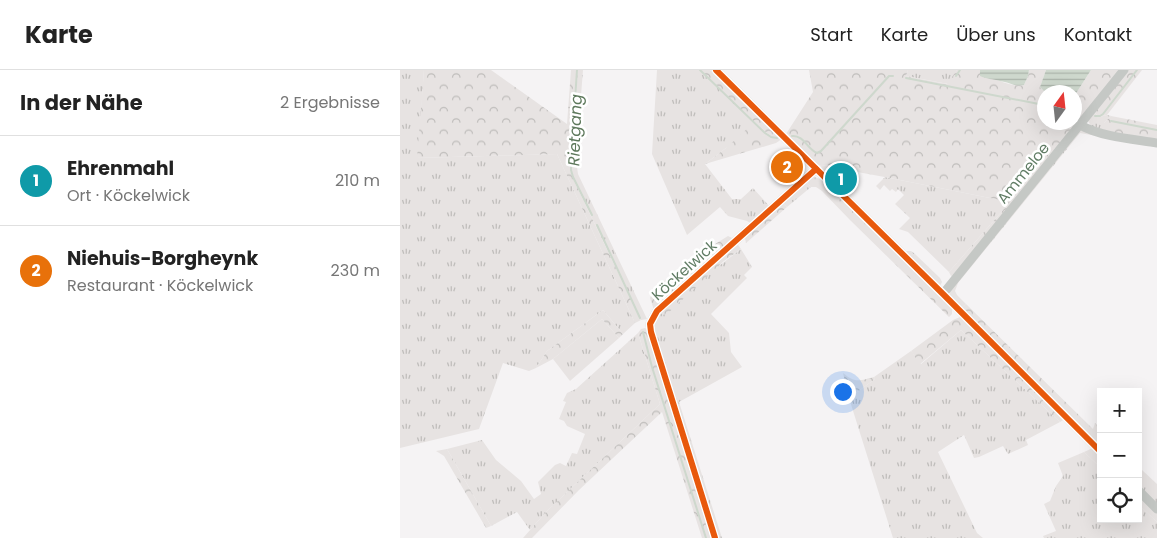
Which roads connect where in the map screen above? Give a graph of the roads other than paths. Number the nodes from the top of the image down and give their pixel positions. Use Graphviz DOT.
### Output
graph roads {
  1 [pos="716,70"];
  2 [pos="1124,70"];
  3 [pos="1082,122"];
  4 [pos="1082,126"];
  5 [pos="1076,130"];
  6 [pos="1157,143"];
  7 [pos="816,169"];
  8 [pos="943,294"];
  9 [pos="1097,448"];
  10 [pos="1142,494"];
  11 [pos="1157,509"];
  12 [pos="715,538"];
  1 -- 7 [label="street"];
  2 -- 3 [label="street, Ammeloe"];
  4 -- 6 [label="street"];
  5 -- 8 [label="street, Ammeloe"];
  7 -- 8 [label="street"];
  7 -- 12 [label="street, Köckelwick"];
  8 -- 9 [label="street"];
  10 -- 11 [label="street"];
}
